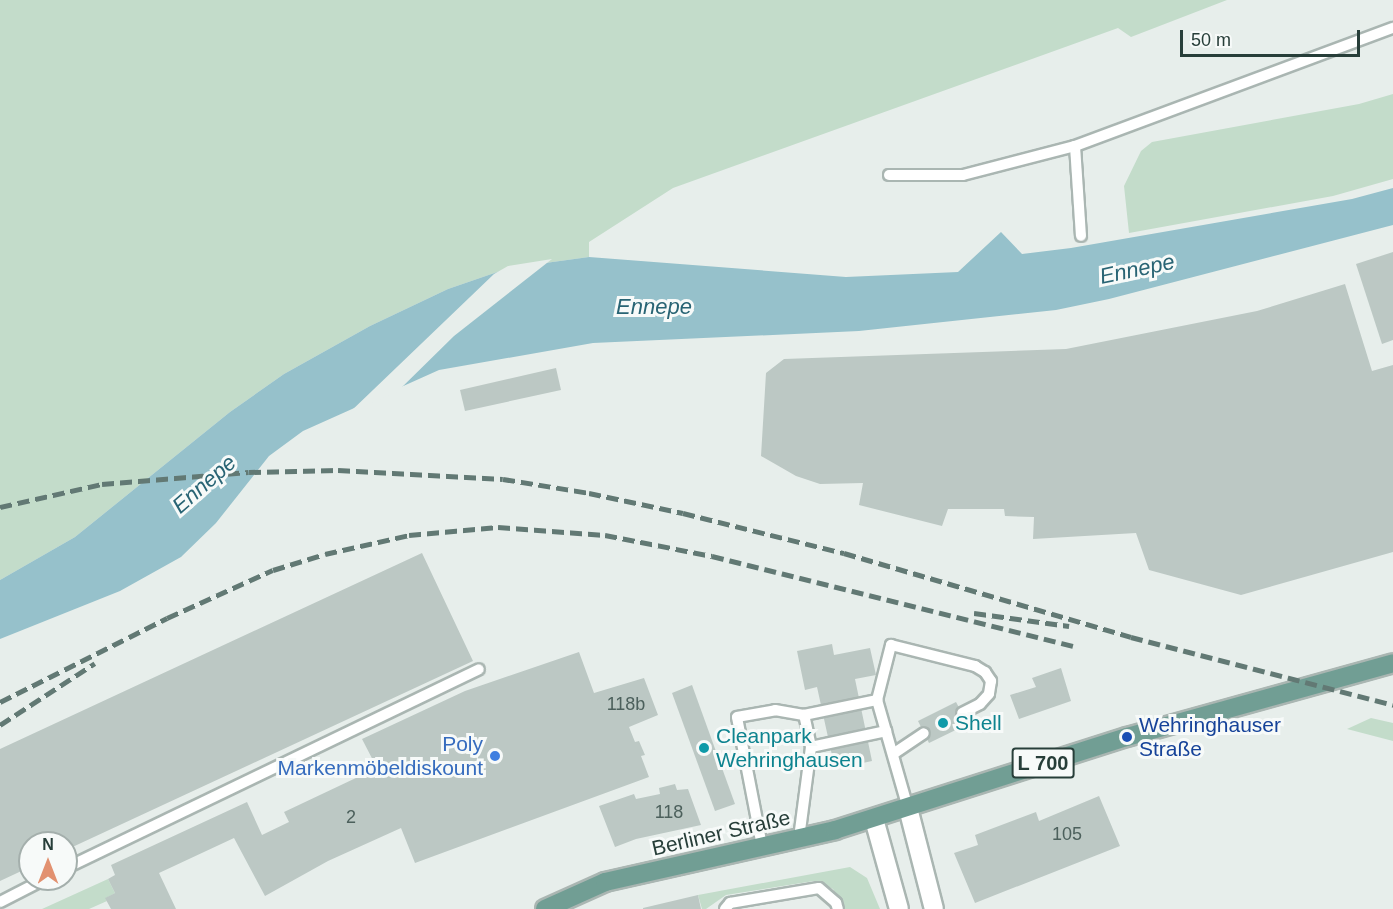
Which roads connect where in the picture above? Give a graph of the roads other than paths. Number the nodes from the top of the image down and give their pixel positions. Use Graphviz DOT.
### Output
graph roads {
  1 [pos="1393,28"];
  2 [pos="1075,146"];
  3 [pos="889,175"];
  4 [pos="1081,237"];
  5 [pos="1393,663"];
  6 [pos="479,669"];
  7 [pos="877,700"];
  8 [pos="962,712"];
  9 [pos="804,715"];
  10 [pos="886,731"];
  11 [pos="924,733"];
  12 [pos="811,747"];
  13 [pos="893,754"];
  14 [pos="908,808"];
  15 [pos="874,819"];
  16 [pos="799,838"];
  17 [pos="762,846"];
  18 [pos="78,862"];
  19 [pos="22,891"];
  20 [pos="0,902"];
  21 [pos="547,909"];
  22 [pos="725,909"];
  23 [pos="838,909"];
  24 [pos="899,909"];
  25 [pos="934,909"];
  1 -- 2 [label="lane"];
  2 -- 3 [label="lane"];
  2 -- 4 [label="lane"];
  5 -- 14 [label="main road, L 700"];
  6 -- 18 [label="lane"];
  7 -- 8 [label="lane"];
  7 -- 9 [label="lane"];
  7 -- 10 [label="lane"];
  9 -- 12 [label="lane"];
  9 -- 17 [label="lane"];
  10 -- 12 [label="lane"];
  10 -- 13 [label="lane"];
  11 -- 13 [label="lane"];
  12 -- 16 [label="lane"];
  13 -- 14 [label="lane"];
  14 -- 15 [label="main road, Berliner Straße / L 700"];
  14 -- 25 [label="street"];
  15 -- 16 [label="main road, Berliner Straße / L 700"];
  15 -- 24 [label="street"];
  16 -- 17 [label="main road, Berliner Straße / L 700"];
  17 -- 21 [label="main road, Berliner Straße / L 700"];
  19 -- 20 [label="lane"];
  22 -- 23 [label="lane"];
}
